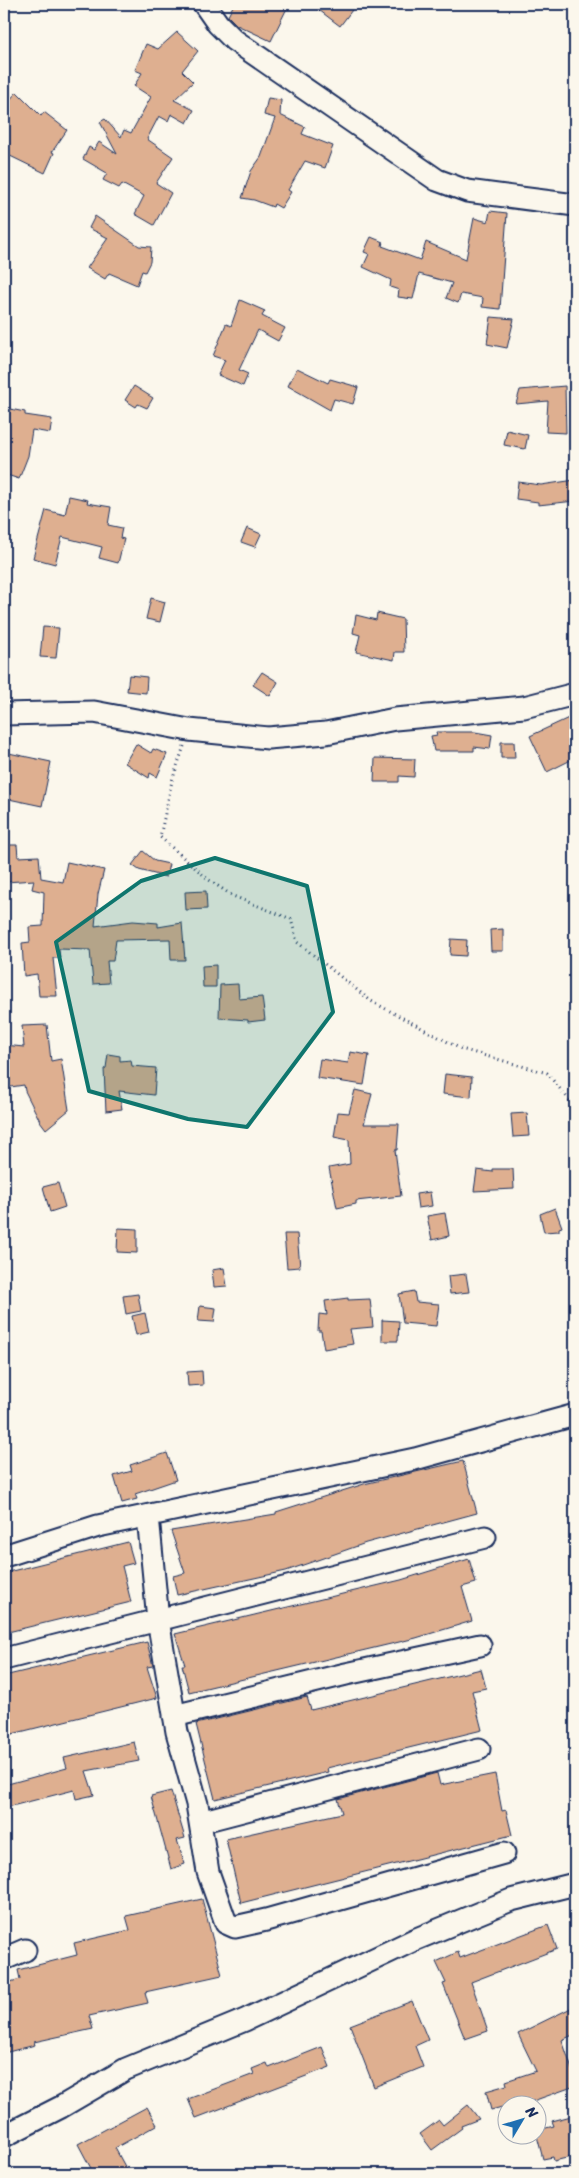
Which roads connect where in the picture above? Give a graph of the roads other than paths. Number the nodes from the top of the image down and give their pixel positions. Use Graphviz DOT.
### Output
graph roads {
  1 [pos="204,4"];
  2 [pos="575,205"];
  3 [pos="575,694"];
  4 [pos="4,714"];
  5 [pos="575,1415"];
  6 [pos="148,1516"];
  7 [pos="485,1537"];
  8 [pos="4,1556"];
  9 [pos="158,1620"];
  10 [pos="480,1645"];
  11 [pos="4,1659"];
  12 [pos="174,1716"];
  13 [pos="479,1749"];
  14 [pos="200,1822"];
  15 [pos="504,1853"];
  16 [pos="575,1884"];
  17 [pos="26,1950"];
  18 [pos="4,1959"];
  19 [pos="4,2136"];
  1 -- 2 [label="street"];
  3 -- 4 [label="street"];
  5 -- 6 [label="street"];
  6 -- 8 [label="street"];
  6 -- 9 [label="street"];
  7 -- 9 [label="street"];
  9 -- 11 [label="street"];
  9 -- 12 [label="street"];
  10 -- 12 [label="street"];
  12 -- 14 [label="street"];
  13 -- 14 [label="street"];
  14 -- 15 [label="street"];
  16 -- 19 [label="street"];
  17 -- 18 [label="street"];
}
